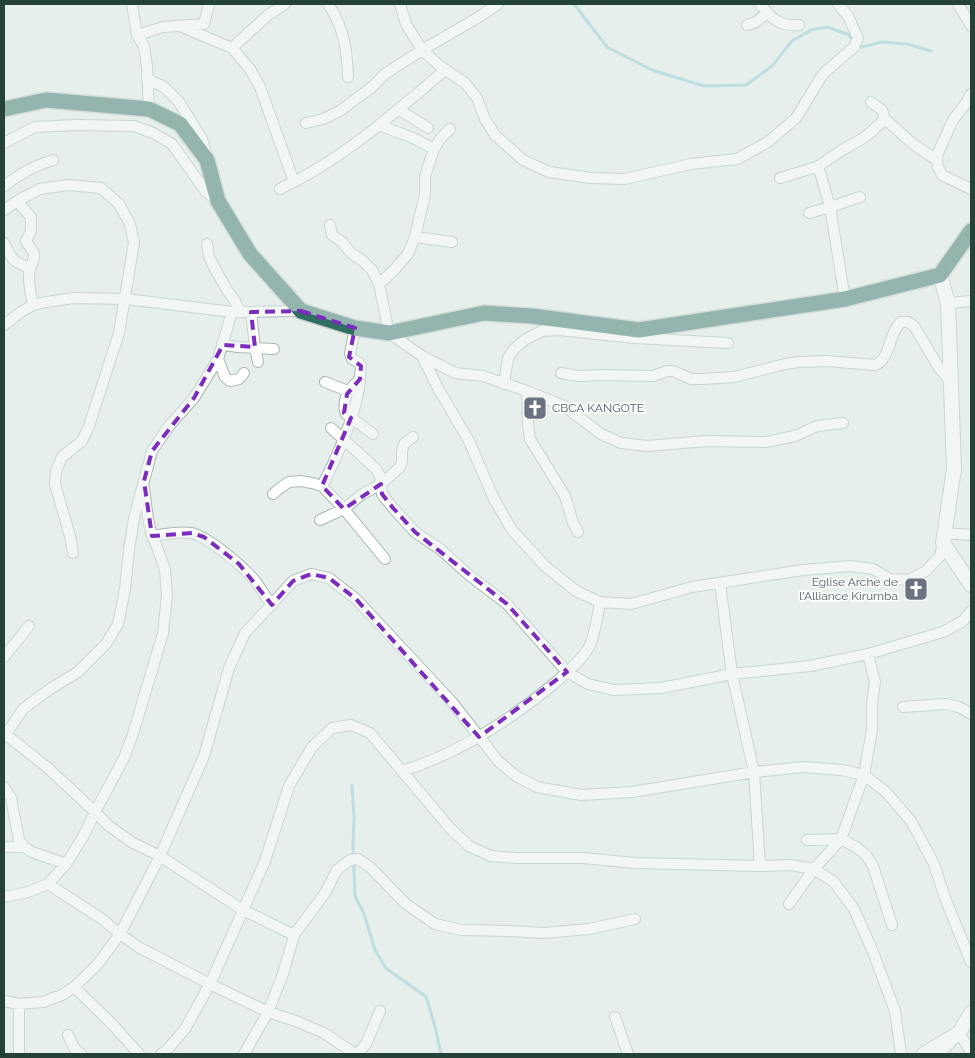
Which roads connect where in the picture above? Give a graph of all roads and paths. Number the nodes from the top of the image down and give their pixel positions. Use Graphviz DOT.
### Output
graph roads {
  1 [pos="132,4"];
  2 [pos="209,4"];
  3 [pos="285,4"];
  4 [pos="328,4"];
  5 [pos="400,4"];
  6 [pos="498,4"];
  7 [pos="760,4"];
  8 [pos="838,4"];
  9 [pos="958,4"];
  10 [pos="767,13"];
  11 [pos="747,25"];
  12 [pos="799,25"];
  13 [pos="180,26"];
  14 [pos="971,26"];
  15 [pos="137,35"];
  16 [pos="232,48"];
  17 [pos="422,50"];
  18 [pos="445,70"];
  19 [pos="348,77"];
  20 [pos="147,78"];
  21 [pos="971,94"];
  22 [pos="871,102"];
  23 [pos="4,109"];
  24 [pos="148,109"];
  25 [pos="398,109"];
  26 [pos="885,119"];
  27 [pos="306,123"];
  28 [pos="379,125"];
  29 [pos="428,128"];
  30 [pos="450,129"];
  31 [pos="4,143"];
  32 [pos="434,149"];
  33 [pos="53,160"];
  34 [pos="207,160"];
  35 [pos="937,160"];
  36 [pos="817,167"];
  37 [pos="780,178"];
  38 [pos="294,182"];
  39 [pos="4,186"];
  40 [pos="280,189"];
  41 [pos="971,189"];
  42 [pos="860,197"];
  43 [pos="16,201"];
  44 [pos="218,201"];
  45 [pos="830,208"];
  46 [pos="4,210"];
  47 [pos="810,213"];
  48 [pos="330,225"];
  49 [pos="971,232"];
  50 [pos="415,238"];
  51 [pos="452,242"];
  52 [pos="4,243"];
  53 [pos="207,244"];
  54 [pos="30,268"];
  55 [pos="940,275"];
  56 [pos="379,284"];
  57 [pos="126,299"];
  58 [pos="845,299"];
  59 [pos="971,301"];
  60 [pos="948,303"];
  61 [pos="34,305"];
  62 [pos="300,310"];
  63 [pos="236,312"];
  64 [pos="251,312"];
  65 [pos="4,326"];
  66 [pos="355,328"];
  67 [pos="389,333"];
  68 [pos="728,343"];
  69 [pos="223,345"];
  70 [pos="255,348"];
  71 [pos="274,349"];
  72 [pos="422,356"];
  73 [pos="218,359"];
  74 [pos="258,362"];
  75 [pos="244,373"];
  76 [pos="561,373"];
  77 [pos="360,380"];
  78 [pos="326,382"];
  79 [pos="951,382"];
  80 [pos="504,384"];
  81 [pos="348,391"];
  82 [pos="527,391"];
  83 [pos="351,418"];
  84 [pos="843,423"];
  85 [pos="331,428"];
  86 [pos="373,434"];
  87 [pos="413,437"];
  88 [pos="344,440"];
  89 [pos="144,481"];
  90 [pos="381,484"];
  91 [pos="322,486"];
  92 [pos="273,494"];
  93 [pos="344,509"];
  94 [pos="320,520"];
  95 [pos="578,532"];
  96 [pos="971,535"];
  97 [pos="152,536"];
  98 [pos="944,538"];
  99 [pos="73,553"];
  100 [pos="385,559"];
  101 [pos="720,583"];
  102 [pos="971,584"];
  103 [pos="600,602"];
  104 [pos="272,605"];
  105 [pos="971,611"];
  106 [pos="29,626"];
  107 [pos="868,654"];
  108 [pos="4,657"];
  109 [pos="567,672"];
  110 [pos="732,674"];
  111 [pos="903,707"];
  112 [pos="971,714"];
  113 [pos="4,735"];
  114 [pos="479,737"];
  115 [pos="402,771"];
  116 [pos="754,772"];
  117 [pos="864,775"];
  118 [pos="4,787"];
  119 [pos="95,812"];
  120 [pos="841,838"];
  121 [pos="807,840"];
  122 [pos="4,847"];
  123 [pos="24,847"];
  124 [pos="160,856"];
  125 [pos="66,864"];
  126 [pos="760,866"];
  127 [pos="814,869"];
  128 [pos="48,884"];
  129 [pos="4,898"];
  130 [pos="789,904"];
  131 [pos="243,910"];
  132 [pos="635,919"];
  133 [pos="892,925"];
  134 [pos="120,934"];
  135 [pos="294,935"];
  136 [pos="971,962"];
  137 [pos="210,984"];
  138 [pos="74,987"];
  139 [pos="4,1001"];
  140 [pos="19,1004"];
  141 [pos="380,1011"];
  142 [pos="268,1012"];
  143 [pos="971,1013"];
  144 [pos="615,1017"];
  145 [pos="958,1032"];
  146 [pos="68,1035"];
  147 [pos="971,1052"];
  148 [pos="19,1054"];
  149 [pos="81,1054"];
  150 [pos="139,1054"];
  151 [pos="161,1054"];
  152 [pos="244,1054"];
  153 [pos="356,1054"];
  154 [pos="628,1054"];
  155 [pos="901,1054"];
  156 [pos="924,1054"];
  157 [pos="940,1054"];
  1 -- 15 [label="street"];
  2 -- 13 [label="street"];
  3 -- 16 [label="street"];
  4 -- 19 [label="street"];
  5 -- 17 [label="street"];
  6 -- 17 [label="street"];
  7 -- 10 [label="street"];
  8 -- 18 [label="street"];
  9 -- 14 [label="street"];
  10 -- 11 [label="street"];
  10 -- 12 [label="street"];
  13 -- 15 [label="street"];
  13 -- 16 [label="street"];
  15 -- 20 [label="street"];
  16 -- 38 [label="street"];
  17 -- 18 [label="street"];
  17 -- 27 [label="street"];
  18 -- 25 [label="street"];
  20 -- 24 [label="street"];
  20 -- 34 [label="street"];
  21 -- 35 [label="street"];
  22 -- 26 [label="street"];
  23 -- 24 [label="highway"];
  24 -- 34 [label="highway"];
  25 -- 28 [label="street"];
  25 -- 29 [label="street"];
  26 -- 35 [label="street"];
  26 -- 36 [label="street"];
  28 -- 32 [label="street"];
  28 -- 38 [label="street"];
  30 -- 32 [label="street"];
  31 -- 44 [label="street"];
  32 -- 50 [label="street"];
  33 -- 39 [label="street"];
  34 -- 44 [label="highway"];
  35 -- 41 [label="street"];
  36 -- 37 [label="street"];
  36 -- 45 [label="street"];
  38 -- 40 [label="street"];
  42 -- 45 [label="street"];
  43 -- 46 [label="street"];
  43 -- 54 [label="street"];
  43 -- 57 [label="street"];
  44 -- 62 [label="highway"];
  45 -- 47 [label="street"];
  45 -- 58 [label="street"];
  48 -- 56 [label="street"];
  49 -- 55 [label="highway"];
  50 -- 51 [label="street"];
  50 -- 56 [label="street"];
  52 -- 54 [label="street"];
  53 -- 63 [label="street"];
  54 -- 61 [label="street"];
  55 -- 58 [label="highway"];
  55 -- 60 [label="street"];
  56 -- 67 [label="street"];
  57 -- 61 [label="street"];
  57 -- 63 [label="street"];
  57 -- 99 [label="street"];
  58 -- 67 [label="highway"];
  59 -- 60 [label="street"];
  60 -- 79 [label="street"];
  61 -- 65 [label="street"];
  62 -- 64 [label="street"];
  62 -- 66 [label="highway"];
  63 -- 64 [label="street"];
  63 -- 69 [label="street"];
  64 -- 70 [label="street"];
  66 -- 67 [label="highway"];
  66 -- 77 [label="street"];
  67 -- 72 [label="street"];
  68 -- 80 [label="street"];
  69 -- 70 [label="street"];
  69 -- 73 [label="street"];
  70 -- 71 [label="street"];
  70 -- 74 [label="street"];
  72 -- 80 [label="street"];
  72 -- 103 [label="street"];
  73 -- 75 [label="street"];
  73 -- 89 [label="street"];
  76 -- 79 [label="street"];
  77 -- 81 [label="street"];
  77 -- 83 [label="street"];
  78 -- 81 [label="street"];
  79 -- 98 [label="street"];
  80 -- 82 [label="street"];
  81 -- 83 [label="street"];
  82 -- 84 [label="street"];
  82 -- 95 [label="street"];
  83 -- 86 [label="street"];
  83 -- 88 [label="street"];
  85 -- 88 [label="street"];
  87 -- 90 [label="street"];
  88 -- 90 [label="street"];
  88 -- 91 [label="street"];
  89 -- 97 [label="street"];
  89 -- 113 [label="street"];
  90 -- 93 [label="street"];
  90 -- 109 [label="street"];
  91 -- 92 [label="street"];
  91 -- 93 [label="street"];
  93 -- 94 [label="street"];
  93 -- 100 [label="street"];
  96 -- 98 [label="street"];
  97 -- 104 [label="street"];
  97 -- 119 [label="street"];
  98 -- 101 [label="street"];
  98 -- 102 [label="street"];
  101 -- 103 [label="street"];
  101 -- 110 [label="street"];
  103 -- 109 [label="street"];
  104 -- 114 [label="street"];
  104 -- 124 [label="street"];
  105 -- 107 [label="street"];
  106 -- 108 [label="street"];
  107 -- 110 [label="street"];
  107 -- 117 [label="street"];
  109 -- 110 [label="street"];
  109 -- 114 [label="street"];
  110 -- 116 [label="street"];
  111 -- 112 [label="street"];
  113 -- 119 [label="street"];
  114 -- 115 [label="street"];
  114 -- 116 [label="street"];
  115 -- 126 [label="street"];
  115 -- 131 [label="street"];
  116 -- 117 [label="street"];
  116 -- 126 [label="street"];
  117 -- 120 [label="street"];
  117 -- 136 [label="street"];
  118 -- 123 [label="street"];
  119 -- 124 [label="street"];
  119 -- 125 [label="street"];
  120 -- 121 [label="street"];
  120 -- 127 [label="street"];
  120 -- 133 [label="street"];
  122 -- 123 [label="street"];
  123 -- 125 [label="street"];
  124 -- 131 [label="street"];
  124 -- 134 [label="street"];
  125 -- 128 [label="street"];
  126 -- 127 [label="street"];
  127 -- 130 [label="street"];
  127 -- 155 [label="street"];
  128 -- 129 [label="street"];
  128 -- 134 [label="street"];
  131 -- 135 [label="street"];
  131 -- 137 [label="street"];
  132 -- 135 [label="street"];
  134 -- 137 [label="street"];
  134 -- 138 [label="street"];
  135 -- 142 [label="street"];
  137 -- 142 [label="street"];
  137 -- 151 [label="street"];
  138 -- 140 [label="street"];
  138 -- 150 [label="street"];
  139 -- 140 [label="street"];
  140 -- 148 [label="street"];
  141 -- 153 [label="street"];
  142 -- 152 [label="street"];
  142 -- 153 [label="street"];
  143 -- 145 [label="street"];
  144 -- 154 [label="street"];
  145 -- 147 [label="street"];
  145 -- 156 [label="street"];
  145 -- 157 [label="street"];
  146 -- 149 [label="street"];
}
